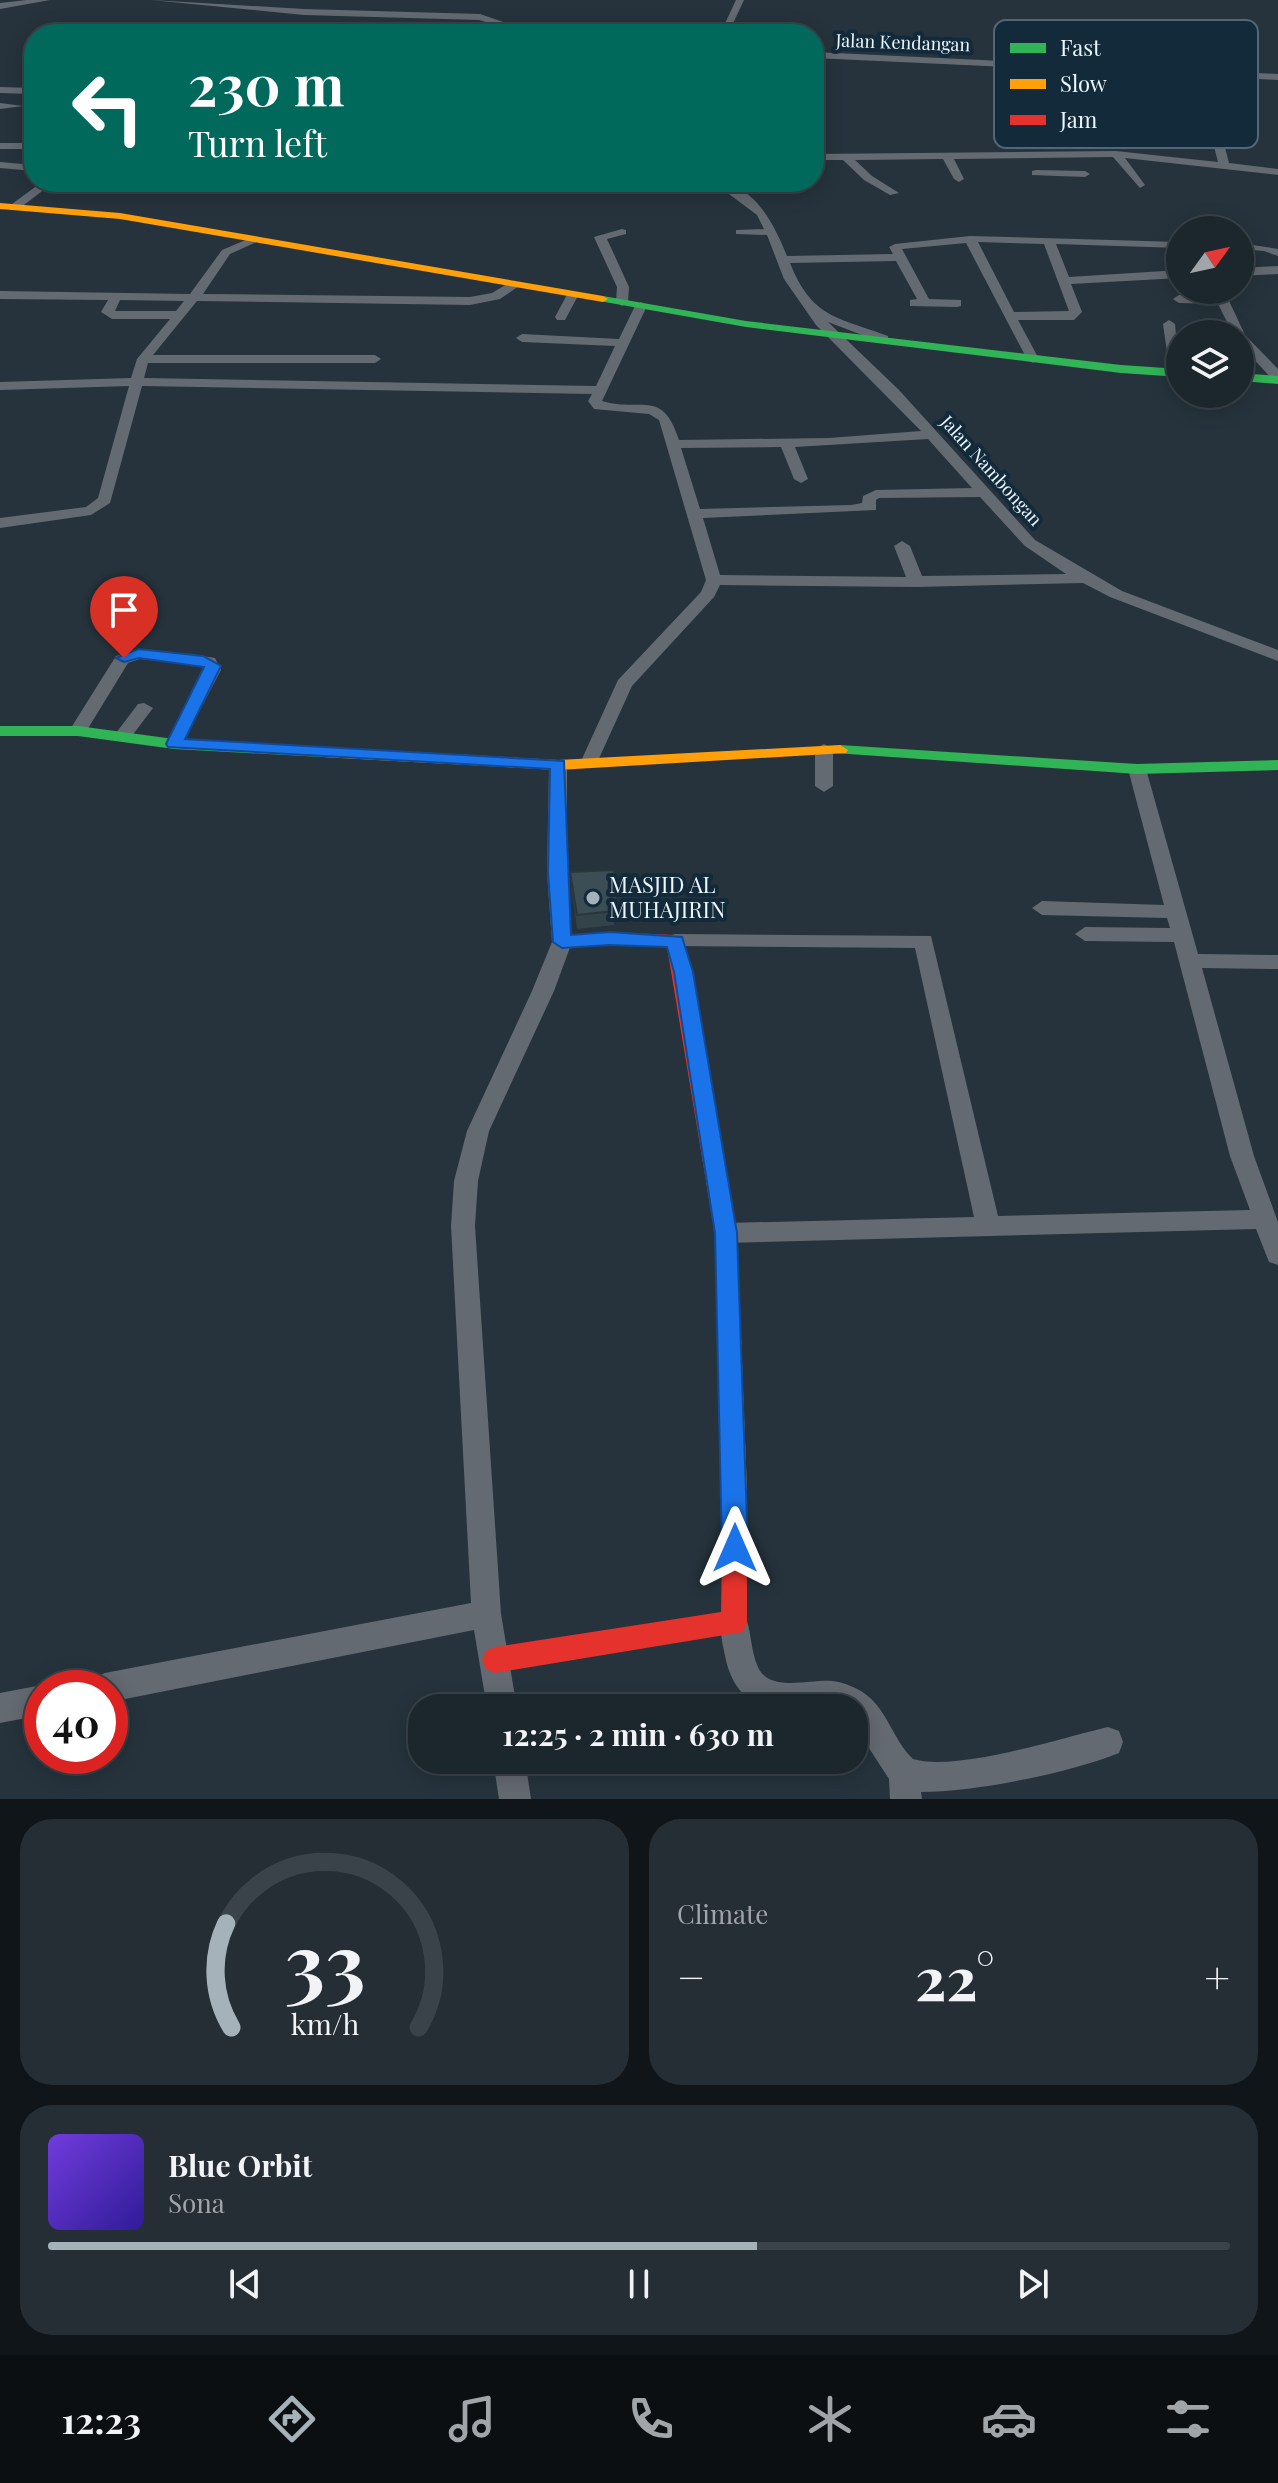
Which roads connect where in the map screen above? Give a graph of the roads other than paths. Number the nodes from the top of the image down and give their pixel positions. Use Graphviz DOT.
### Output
graph roads {
  1 [pos="46,0"];
  2 [pos="155,0"];
  3 [pos="740,0"];
  4 [pos="0,6"];
  5 [pos="309,12"];
  6 [pos="457,16"];
  7 [pos="276,24"];
  8 [pos="449,24"];
  9 [pos="503,24"];
  10 [pos="729,24"];
  11 [pos="824,55"];
  12 [pos="994,63"];
  13 [pos="1258,76"];
  14 [pos="1278,77"];
  15 [pos="0,90"];
  16 [pos="24,91"];
  17 [pos="0,106"];
  18 [pos="18,106"];
  19 [pos="0,146"];
  20 [pos="13,146"];
  21 [pos="24,146"];
  22 [pos="1220,148"];
  23 [pos="946,154"];
  24 [pos="1028,154"];
  25 [pos="1116,154"];
  26 [pos="845,156"];
  27 [pos="824,157"];
  28 [pos="0,159"];
  29 [pos="1224,164"];
  30 [pos="0,165"];
  31 [pos="24,167"];
  32 [pos="1278,172"];
  33 [pos="1036,173"];
  34 [pos="1085,174"];
  35 [pos="959,179"];
  36 [pos="1040,185"];
  37 [pos="1140,185"];
  38 [pos="32,192"];
  39 [pos="733,192"];
  40 [pos="894,193"];
  41 [pos="8,206"];
  42 [pos="622,232"];
  43 [pos="740,232"];
  44 [pos="772,232"];
  45 [pos="249,239"];
  46 [pos="970,239"];
  47 [pos="1049,242"];
  48 [pos="1166,245"];
  49 [pos="1254,247"];
  50 [pos="1278,253"];
  51 [pos="900,257"];
  52 [pos="782,260"];
  53 [pos="1278,270"];
  54 [pos="1254,271"];
  55 [pos="1166,275"];
  56 [pos="1066,281"];
  57 [pos="516,284"];
  58 [pos="573,294"];
  59 [pos="0,295"];
  60 [pos="116,296"];
  61 [pos="193,296"];
  62 [pos="622,302"];
  63 [pos="957,303"];
  64 [pos="641,306"];
  65 [pos="814,313"];
  66 [pos="178,315"];
  67 [pos="1010,316"];
  68 [pos="561,317"];
  69 [pos="831,334"];
  70 [pos="522,338"];
  71 [pos="883,339"];
  72 [pos="623,343"];
  73 [pos="1254,352"];
  74 [pos="143,359"];
  75 [pos="1033,359"];
  76 [pos="1166,372"];
  77 [pos="1254,378"];
  78 [pos="1278,379"];
  79 [pos="135,382"];
  80 [pos="363,384"];
  81 [pos="0,386"];
  82 [pos="601,390"];
  83 [pos="931,435"];
  84 [pos="786,443"];
  85 [pos="673,444"];
  86 [pos="801,479"];
  87 [pos="986,492"];
  88 [pos="692,514"];
  89 [pos="0,523"];
  90 [pos="902,546"];
  91 [pos="1085,578"];
  92 [pos="714,580"];
  93 [pos="916,582"];
  94 [pos="1278,656"];
  95 [pos="144,708"];
  96 [pos="0,731"];
  97 [pos="78,731"];
  98 [pos="122,737"];
  99 [pos="174,744"];
  100 [pos="824,749"];
  101 [pos="590,761"];
  102 [pos="558,765"];
  103 [pos="1278,765"];
  104 [pos="1137,769"];
  105 [pos="824,786"];
  106 [pos="1042,908"];
  107 [pos="1175,912"];
  108 [pos="1085,934"];
  109 [pos="1182,935"];
  110 [pos="675,941"];
  111 [pos="562,942"];
  112 [pos="1189,961"];
  113 [pos="1278,962"];
  114 [pos="1264,1219"];
  115 [pos="988,1224"];
  116 [pos="726,1233"];
  117 [pos="1278,1255"];
  118 [pos="486,1614"];
  119 [pos="734,1623"];
  120 [pos="495,1660"];
  121 [pos="128,1684"];
  122 [pos="500,1694"];
  123 [pos="24,1703"];
  124 [pos="0,1708"];
  125 [pos="1108,1742"];
  126 [pos="511,1774"];
  127 [pos="905,1785"];
  128 [pos="515,1799"];
  1 -- 4 [label="street"];
  2 -- 5 [label="street"];
  3 -- 10 [label="street"];
  5 -- 6 [label="street"];
  5 -- 7 [label="street"];
  6 -- 8 [label="street"];
  6 -- 9 [label="street"];
  11 -- 12 [label="street, Jalan Kendangan"];
  13 -- 14 [label="street, Jalan Kendangan"];
  15 -- 16 [label="street"];
  17 -- 18 [label="street"];
  19 -- 20 [label="street"];
  20 -- 21 [label="street"];
  20 -- 28 [label="street"];
  22 -- 29 [label="street"];
  23 -- 24 [label="street"];
  23 -- 26 [label="street"];
  23 -- 35 [label="street"];
  24 -- 25 [label="street"];
  24 -- 33 [label="street"];
  25 -- 29 [label="street"];
  25 -- 37 [label="street"];
  26 -- 27 [label="street"];
  26 -- 40 [label="street"];
  29 -- 32 [label="street"];
  30 -- 31 [label="street"];
  33 -- 34 [label="street"];
  33 -- 36 [label="street"];
  38 -- 41 [label="street"];
  39 -- 44 [label="street, Jalan Nambongan"];
  41 -- 45 [label="street"];
  42 -- 62 [label="street"];
  43 -- 44 [label="street"];
  44 -- 52 [label="street, Jalan Nambongan"];
  45 -- 57 [label="street"];
  45 -- 61 [label="street"];
  46 -- 47 [label="street"];
  46 -- 51 [label="street"];
  46 -- 67 [label="street"];
  47 -- 48 [label="street"];
  47 -- 56 [label="street"];
  49 -- 50 [label="street"];
  51 -- 52 [label="street"];
  51 -- 63 [label="street"];
  52 -- 65 [label="street, Jalan Nambongan"];
  53 -- 54 [label="street"];
  55 -- 56 [label="street"];
  56 -- 67 [label="street"];
  57 -- 58 [label="street"];
  57 -- 61 [label="street"];
  58 -- 62 [label="street"];
  58 -- 68 [label="street"];
  59 -- 60 [label="street"];
  60 -- 61 [label="street"];
  60 -- 66 [label="street"];
  61 -- 66 [label="street"];
  62 -- 64 [label="street"];
  64 -- 69 [label="street"];
  64 -- 72 [label="street"];
  65 -- 69 [label="street, Jalan Nambongan"];
  65 -- 71 [label="street"];
  66 -- 74 [label="street"];
  67 -- 75 [label="street"];
  69 -- 71 [label="street"];
  69 -- 83 [label="street, Jalan Nambongan"];
  70 -- 72 [label="street"];
  71 -- 75 [label="street"];
  72 -- 82 [label="street"];
  73 -- 78 [label="street"];
  74 -- 79 [label="street"];
  74 -- 80 [label="street"];
  75 -- 76 [label="street"];
  77 -- 78 [label="street"];
  79 -- 80 [label="street"];
  79 -- 81 [label="street"];
  79 -- 89 [label="street"];
  80 -- 82 [label="street"];
  82 -- 85 [label="street"];
  83 -- 84 [label="street"];
  83 -- 87 [label="street, Jalan Nambongan"];
  84 -- 85 [label="street"];
  84 -- 86 [label="street"];
  85 -- 88 [label="street"];
  87 -- 88 [label="street"];
  87 -- 91 [label="street, Jalan Nambongan"];
  88 -- 92 [label="street"];
  90 -- 93 [label="street"];
  91 -- 93 [label="street"];
  91 -- 94 [label="street, Jalan Nambongan"];
  92 -- 93 [label="street"];
  92 -- 101 [label="street"];
  95 -- 98 [label="street"];
  96 -- 97 [label="street"];
  97 -- 98 [label="street"];
  97 -- 99 [label="street"];
  98 -- 99 [label="street"];
  99 -- 102 [label="street"];
  100 -- 101 [label="street"];
  100 -- 104 [label="street"];
  100 -- 105 [label="street"];
  101 -- 102 [label="street"];
  102 -- 111 [label="street"];
  103 -- 104 [label="street"];
  104 -- 107 [label="street"];
  106 -- 107 [label="street"];
  107 -- 109 [label="street"];
  108 -- 109 [label="street"];
  109 -- 112 [label="street"];
  110 -- 111 [label="street"];
  110 -- 115 [label="street"];
  110 -- 116 [label="street"];
  111 -- 118 [label="street"];
  112 -- 113 [label="street"];
  112 -- 114 [label="street"];
  114 -- 115 [label="street"];
  114 -- 117 [label="street"];
  115 -- 116 [label="street"];
  116 -- 119 [label="street"];
  118 -- 120 [label="street"];
  118 -- 121 [label="street"];
  119 -- 120 [label="street"];
  119 -- 127 [label="street"];
  120 -- 122 [label="street"];
  123 -- 124 [label="street"];
  125 -- 127 [label="street"];
  126 -- 128 [label="street"];
}
